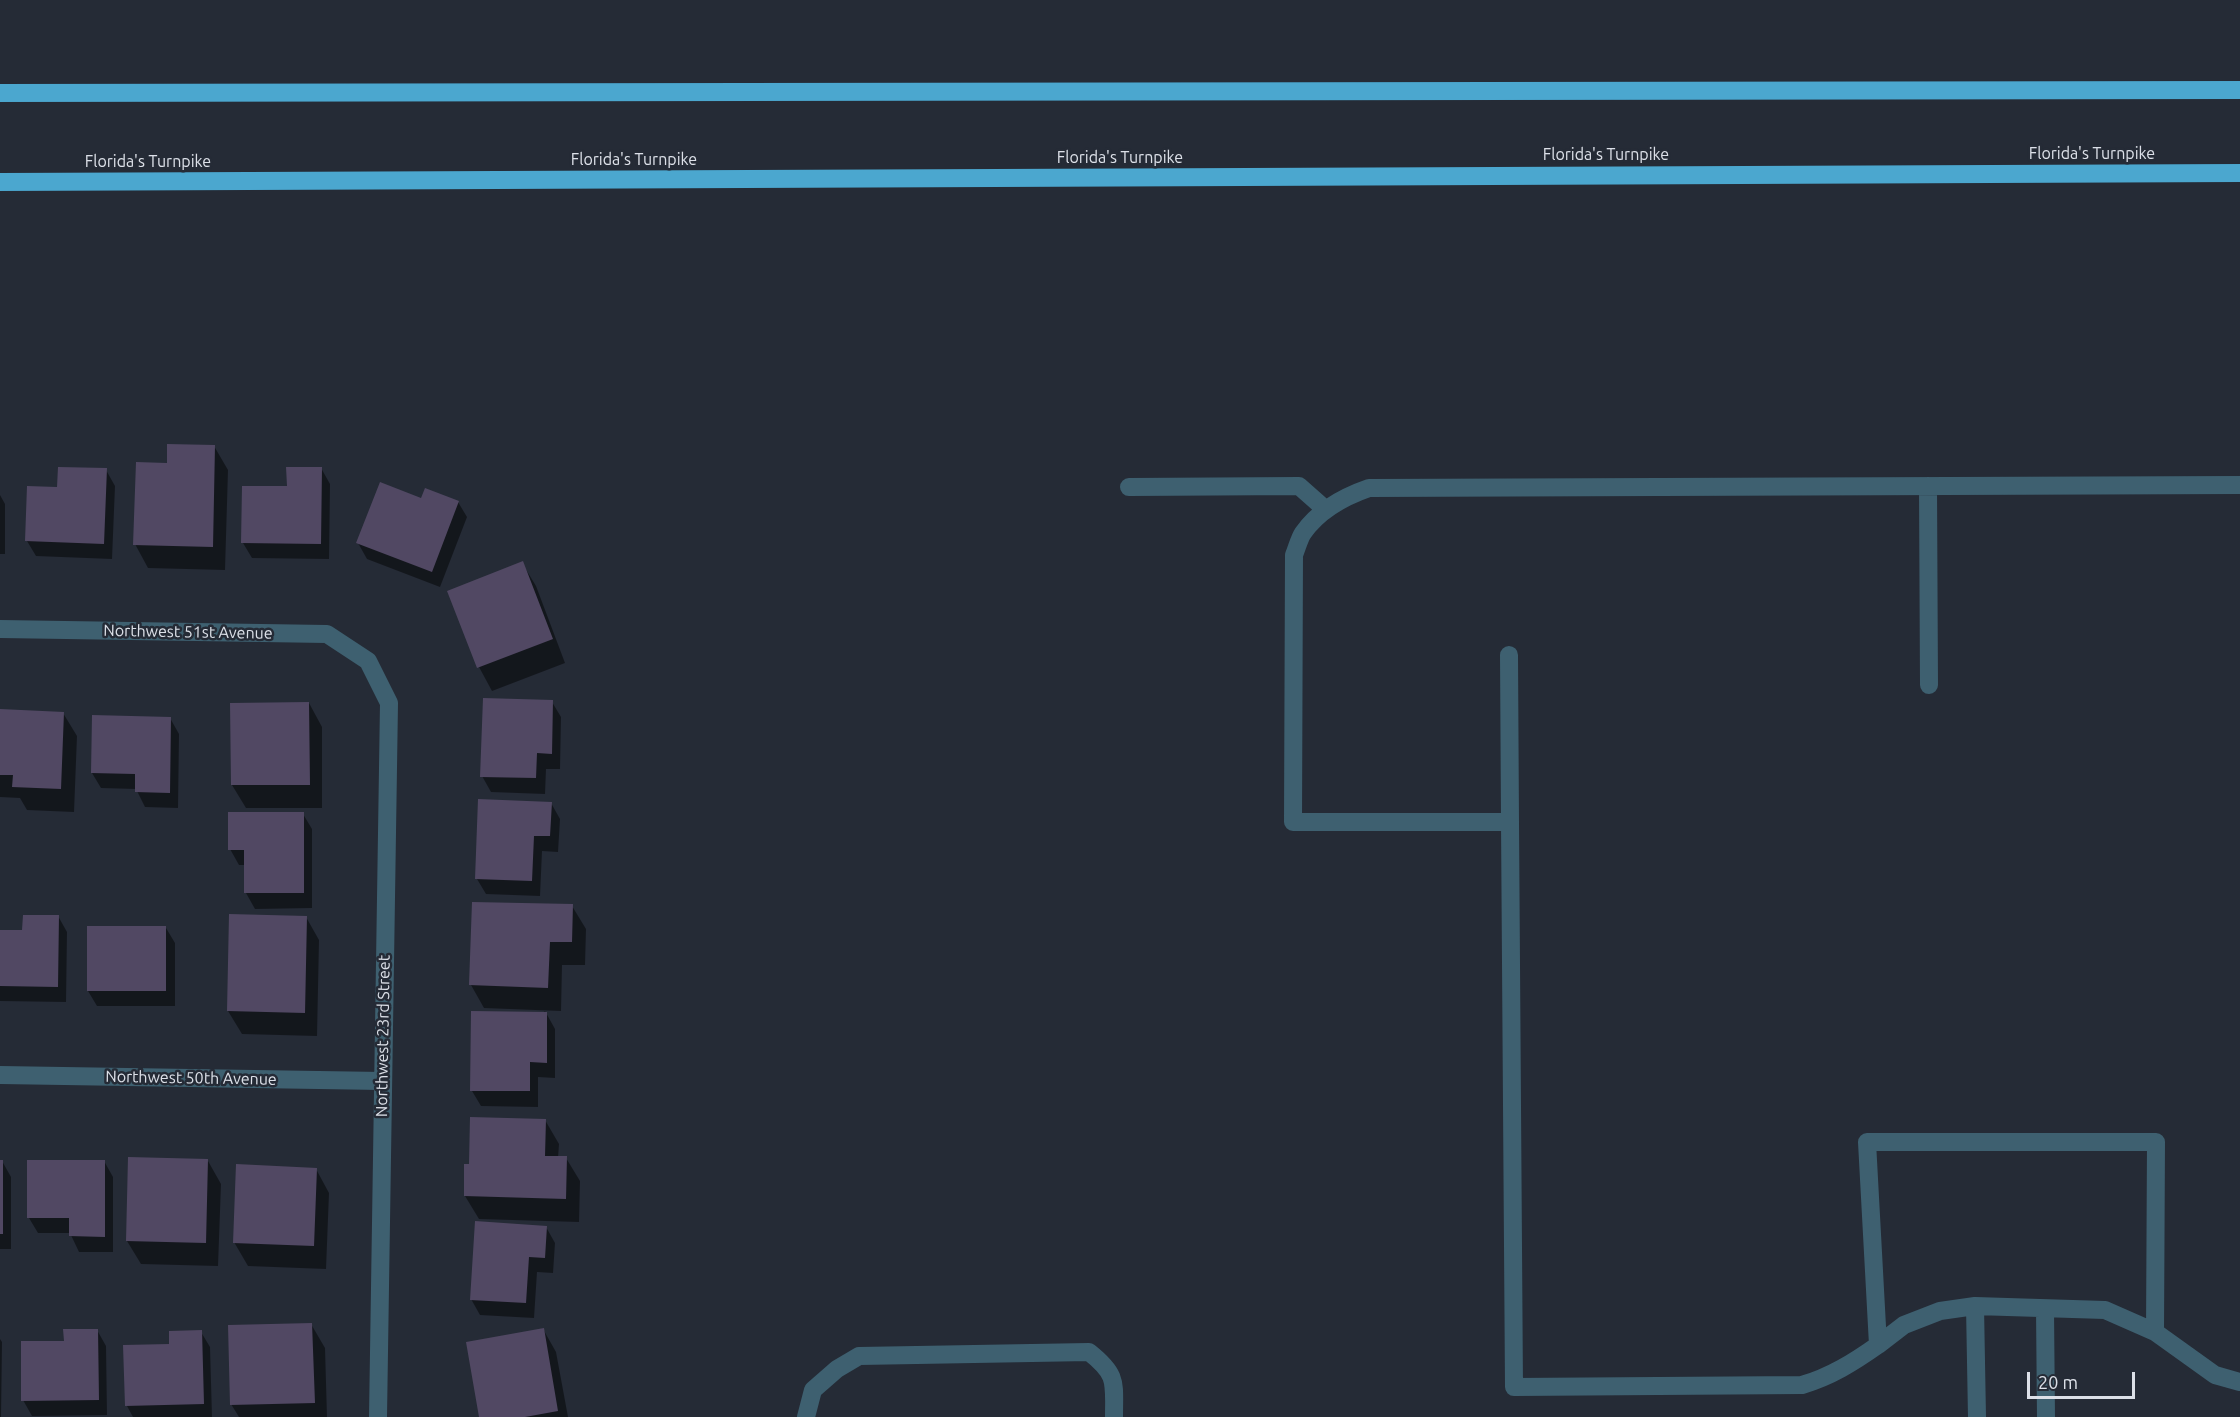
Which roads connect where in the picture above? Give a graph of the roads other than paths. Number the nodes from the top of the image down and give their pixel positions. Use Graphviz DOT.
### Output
graph roads {
  1 [pos="2240,90"];
  2 [pos="0,93"];
  3 [pos="2240,173"];
  4 [pos="0,182"];
  5 [pos="2240,485"];
  6 [pos="1929,486"];
  7 [pos="1130,487"];
  8 [pos="1325,509"];
  9 [pos="0,629"];
  10 [pos="1509,655"];
  11 [pos="368,661"];
  12 [pos="1929,685"];
  13 [pos="1510,822"];
  14 [pos="0,1075"];
  15 [pos="382,1081"];
  16 [pos="1975,1306"];
  17 [pos="2045,1309"];
  18 [pos="2155,1332"];
  19 [pos="1878,1345"];
  20 [pos="2240,1382"];
  21 [pos="378,1417"];
  22 [pos="806,1417"];
  23 [pos="1114,1417"];
  24 [pos="1977,1417"];
  25 [pos="2046,1417"];
  1 -- 2 [label="highway"];
  3 -- 4 [label="highway, Florida's Turnpike"];
  5 -- 6 [label="street"];
  6 -- 8 [label="street"];
  6 -- 12 [label="street"];
  7 -- 8 [label="street"];
  8 -- 13 [label="street"];
  9 -- 11 [label="street, Northwest 51st Avenue"];
  10 -- 13 [label="street"];
  11 -- 15 [label="street, Northwest 23rd Street"];
  13 -- 19 [label="street"];
  14 -- 15 [label="street, Northwest 50th Avenue"];
  15 -- 21 [label="street, Northwest 23rd Street"];
  16 -- 17 [label="street"];
  16 -- 19 [label="street"];
  16 -- 24 [label="street"];
  17 -- 18 [label="street"];
  17 -- 25 [label="street"];
  18 -- 19 [label="street"];
  18 -- 20 [label="street"];
  22 -- 23 [label="street"];
}
